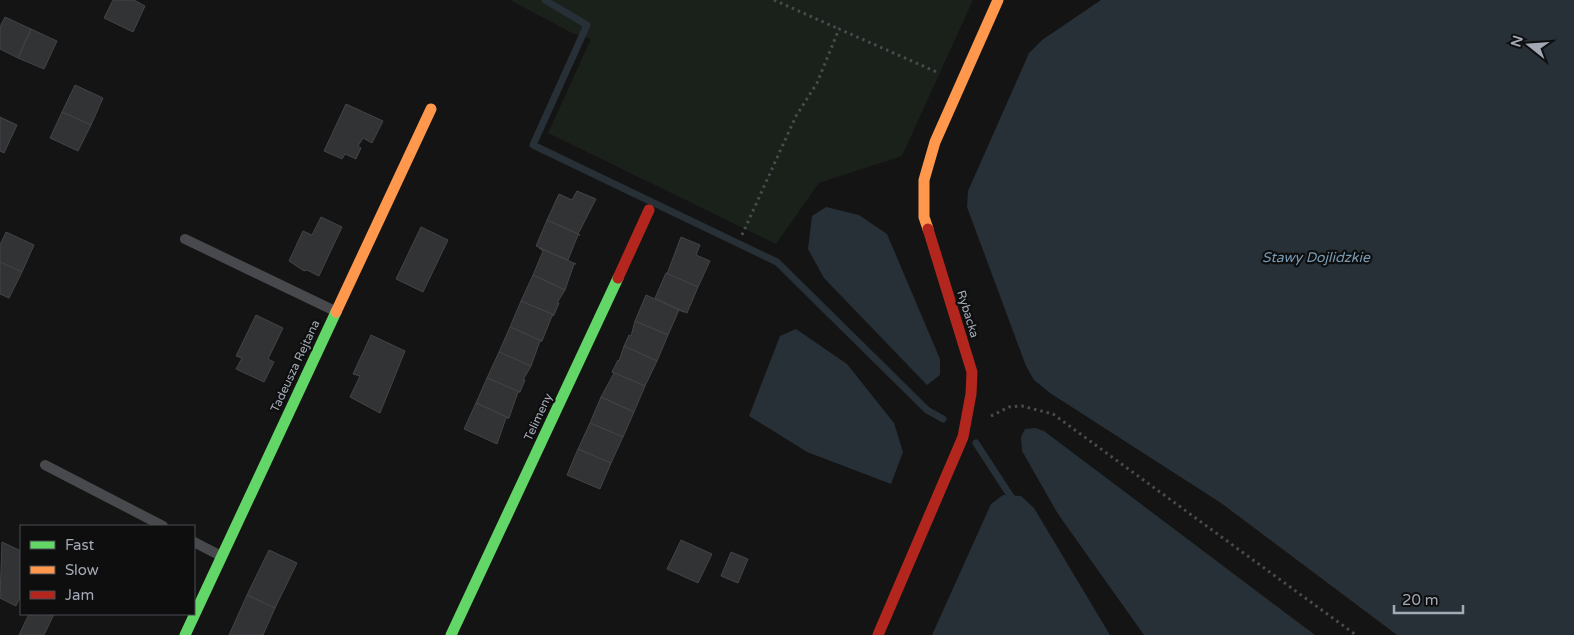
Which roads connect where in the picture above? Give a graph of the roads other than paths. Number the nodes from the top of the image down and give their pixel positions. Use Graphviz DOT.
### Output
graph roads {
  1 [pos="998,0"];
  2 [pos="431,110"];
  3 [pos="649,210"];
  4 [pos="185,239"];
  5 [pos="336,312"];
  6 [pos="45,465"];
  7 [pos="161,525"];
  8 [pos="195,543"];
  9 [pos="221,556"];
  10 [pos="195,612"];
  11 [pos="193,615"];
  12 [pos="184,635"];
  13 [pos="451,635"];
  14 [pos="878,635"];
  1 -- 14 [label="street, Rybacka"];
  2 -- 5 [label="street, Tadeusza Rejtana"];
  3 -- 13 [label="street, Telimeny"];
  4 -- 5 [label="lane"];
  5 -- 9 [label="street, Tadeusza Rejtana"];
  6 -- 7 [label="lane"];
  8 -- 9 [label="lane"];
  9 -- 10 [label="street, Tadeusza Rejtana"];
  11 -- 12 [label="street, Tadeusza Rejtana"];
}
